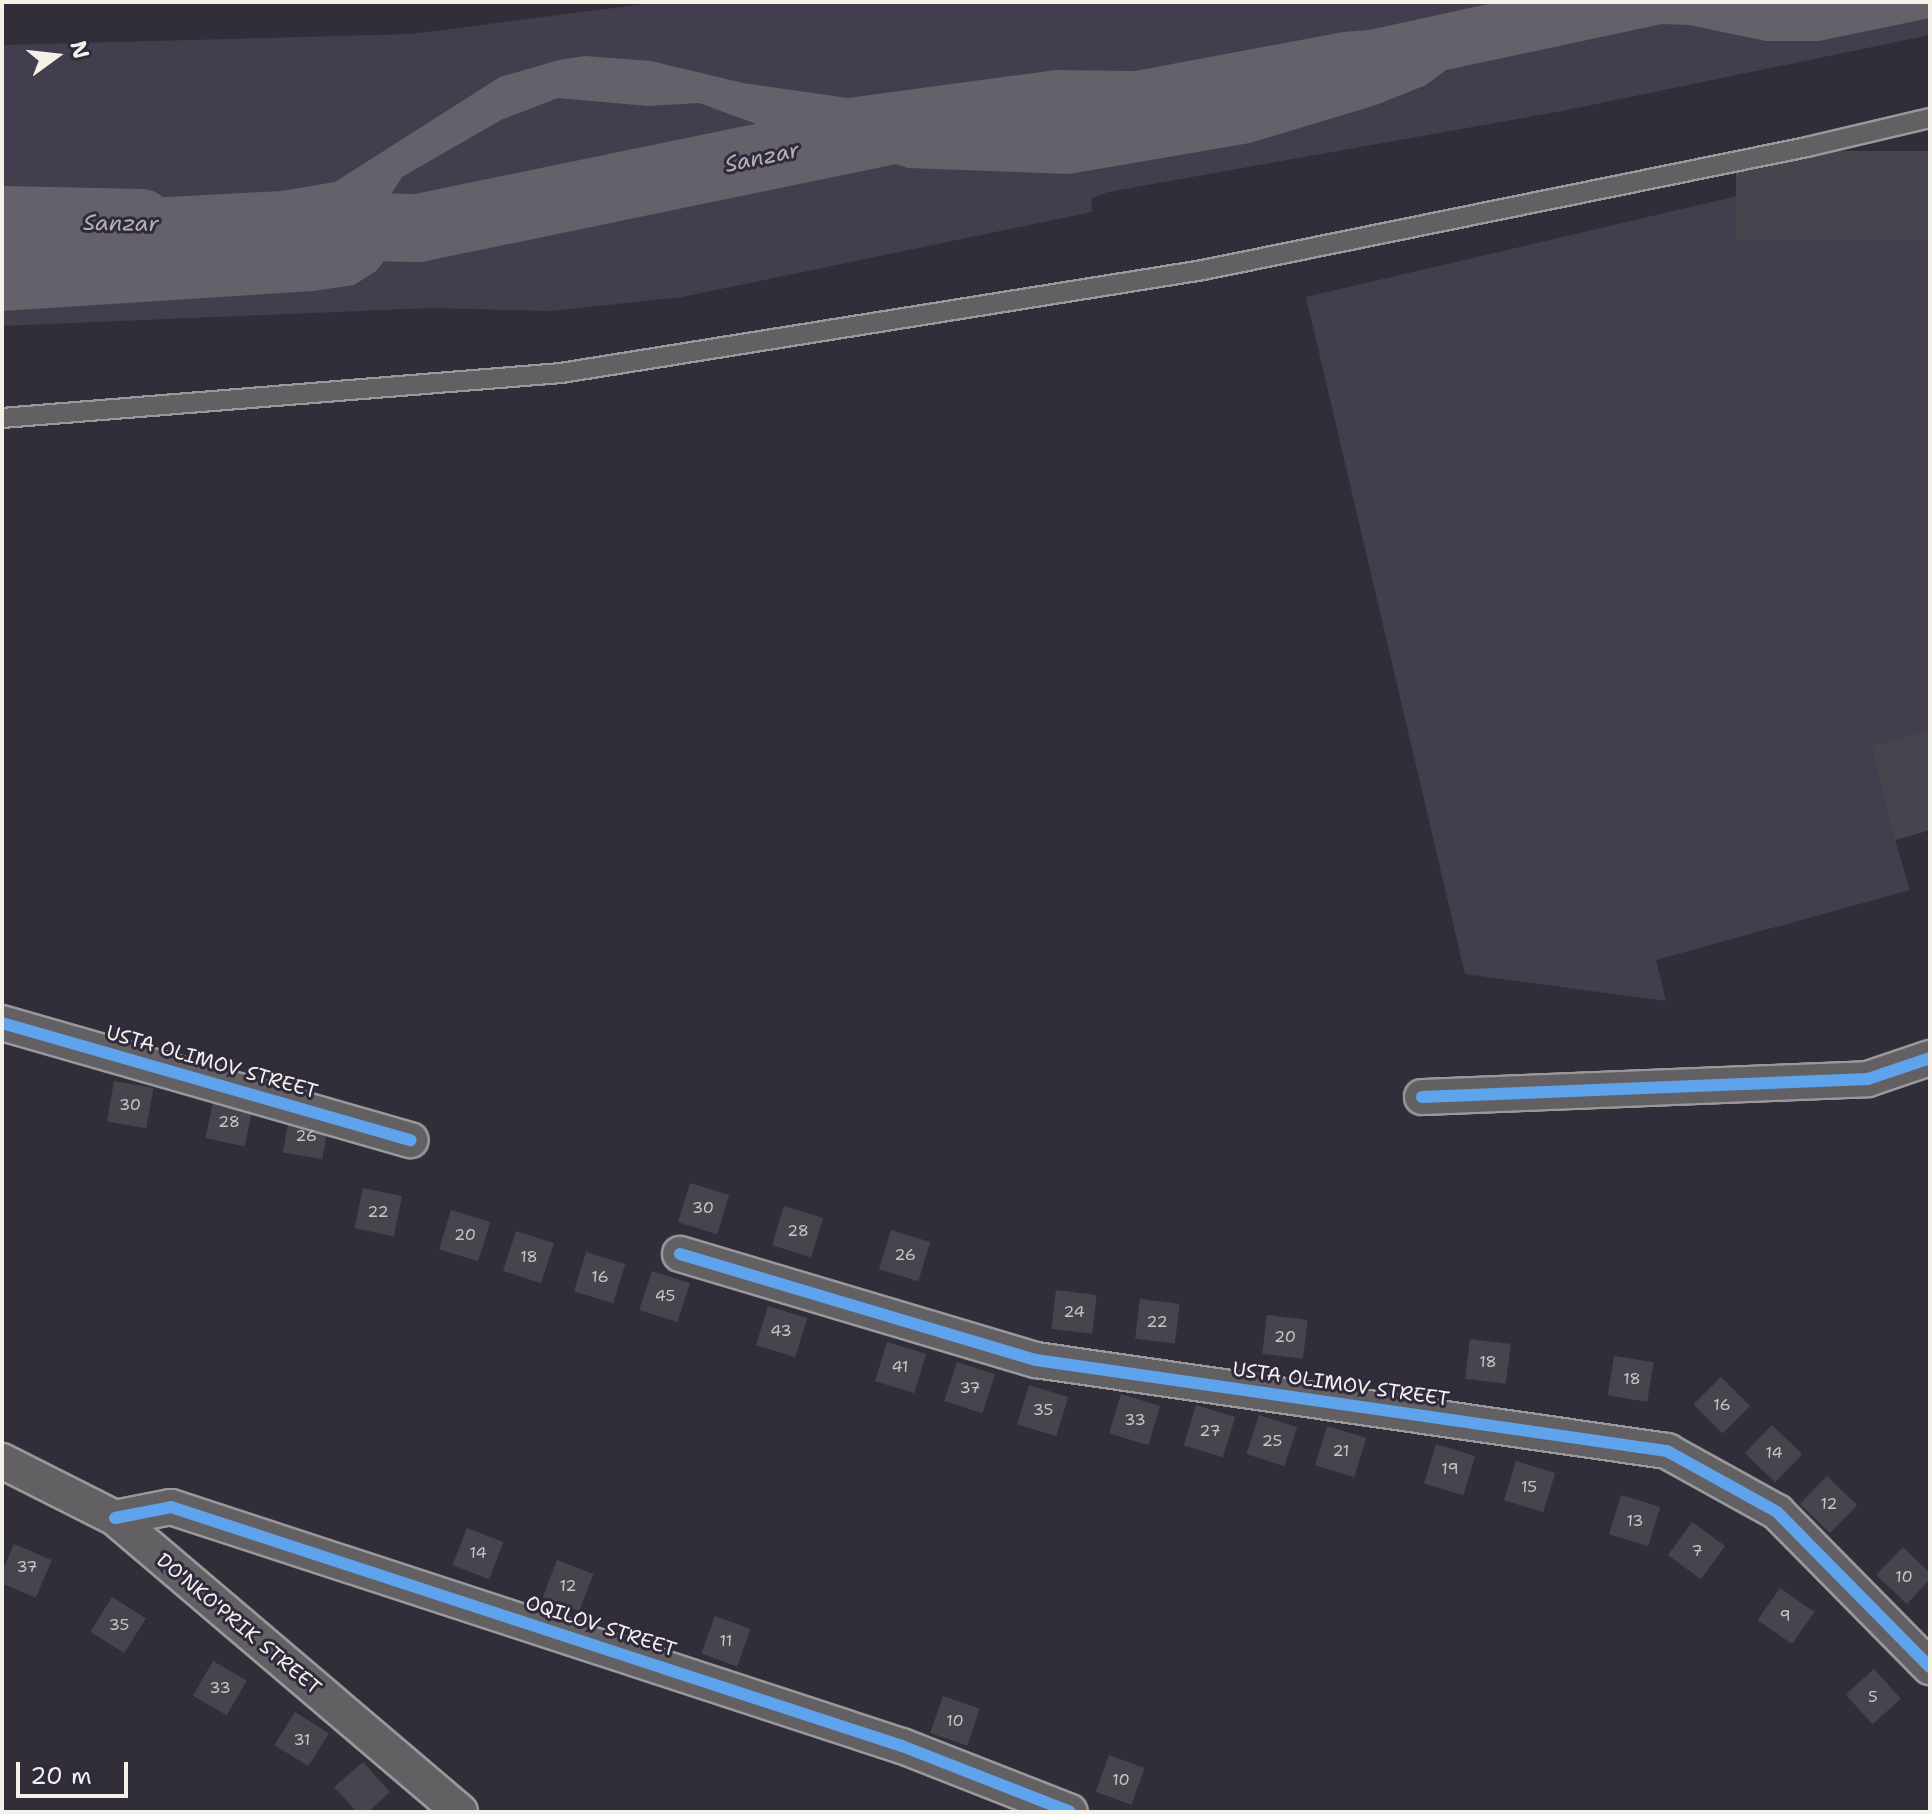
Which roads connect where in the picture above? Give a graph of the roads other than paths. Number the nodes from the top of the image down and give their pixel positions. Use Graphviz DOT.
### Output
graph roads {
  1 [pos="1930,118"];
  2 [pos="2,418"];
  3 [pos="2,1023"];
  4 [pos="1930,1058"];
  5 [pos="1422,1097"];
  6 [pos="411,1140"];
  7 [pos="680,1254"];
  8 [pos="2,1461"];
  9 [pos="115,1518"];
  10 [pos="1930,1667"];
  11 [pos="460,1812"];
  12 [pos="1070,1812"];
  1 -- 2 [label="lane"];
  3 -- 6 [label="street, USTA OLIMOV STREET"];
  4 -- 5 [label="street"];
  7 -- 10 [label="street, USTA OLIMOV STREET"];
  8 -- 9 [label="street, DO'NKO'PRIK STREET"];
  9 -- 11 [label="street, DO'NKO'PRIK STREET"];
  9 -- 12 [label="street, OQILOV STREET"];
}
